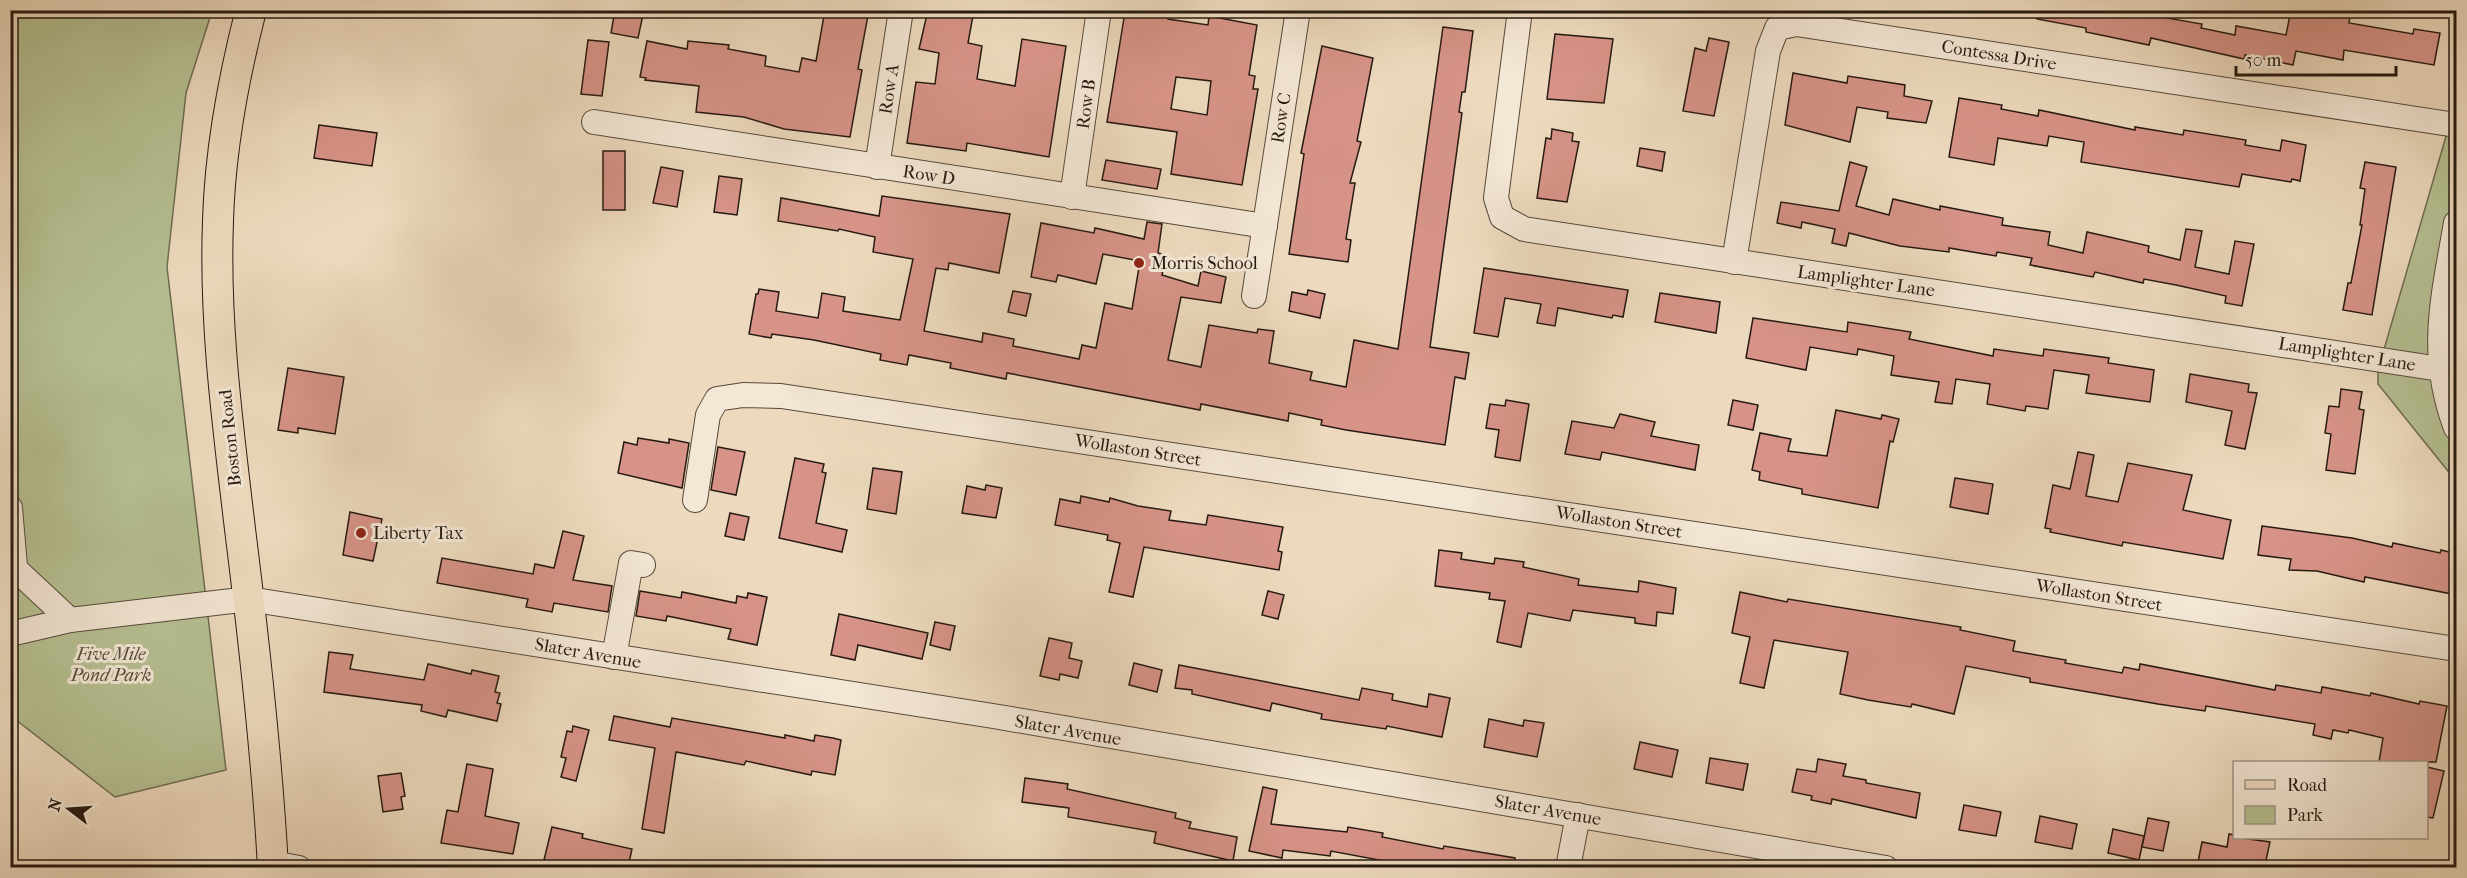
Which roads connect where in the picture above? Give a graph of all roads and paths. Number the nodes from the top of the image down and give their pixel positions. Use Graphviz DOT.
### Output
graph roads {
  1 [pos="251,10"];
  2 [pos="902,10"];
  3 [pos="1099,10"];
  4 [pos="1298,10"];
  5 [pos="1520,10"];
  6 [pos="594,122"];
  7 [pos="2457,125"];
  8 [pos="877,166"];
  9 [pos="1072,197"];
  10 [pos="2457,223"];
  11 [pos="1264,226"];
  12 [pos="1734,262"];
  13 [pos="1254,296"];
  14 [pos="2440,369"];
  15 [pos="2457,428"];
  16 [pos="694,500"];
  17 [pos="10,508"];
  18 [pos="628,563"];
  19 [pos="13,565"];
  20 [pos="249,599"];
  21 [pos="70,620"];
  22 [pos="10,634"];
  23 [pos="2457,649"];
  24 [pos="614,657"];
  25 [pos="1578,815"];
  26 [pos="282,866"];
  27 [pos="1569,867"];
  28 [pos="1886,867"];
  1 -- 20 [label="main road, Boston Road"];
  2 -- 8 [label="street, Row A"];
  3 -- 9 [label="street, Row B"];
  4 -- 11 [label="street, Row C"];
  5 -- 12 [label="street, Lamplighter Lane"];
  6 -- 8 [label="street, Row D"];
  7 -- 12 [label="street, Contessa Drive"];
  8 -- 9 [label="street, Row D"];
  9 -- 11 [label="street, Row D"];
  10 -- 14 [label="street"];
  11 -- 13 [label="street, Row C"];
  12 -- 14 [label="street, Lamplighter Lane"];
  14 -- 15 [label="street"];
  16 -- 23 [label="street, Wollaston Street"];
  17 -- 19 [label="street"];
  18 -- 24 [label="street"];
  19 -- 21 [label="street"];
  20 -- 21 [label="street, Slater Avenue"];
  20 -- 24 [label="street, Slater Avenue"];
  20 -- 26 [label="main road, Boston Road"];
  21 -- 22 [label="street, Slater Avenue"];
  24 -- 25 [label="street, Slater Avenue"];
  25 -- 27 [label="street"];
  25 -- 28 [label="street, Slater Avenue"];
}
